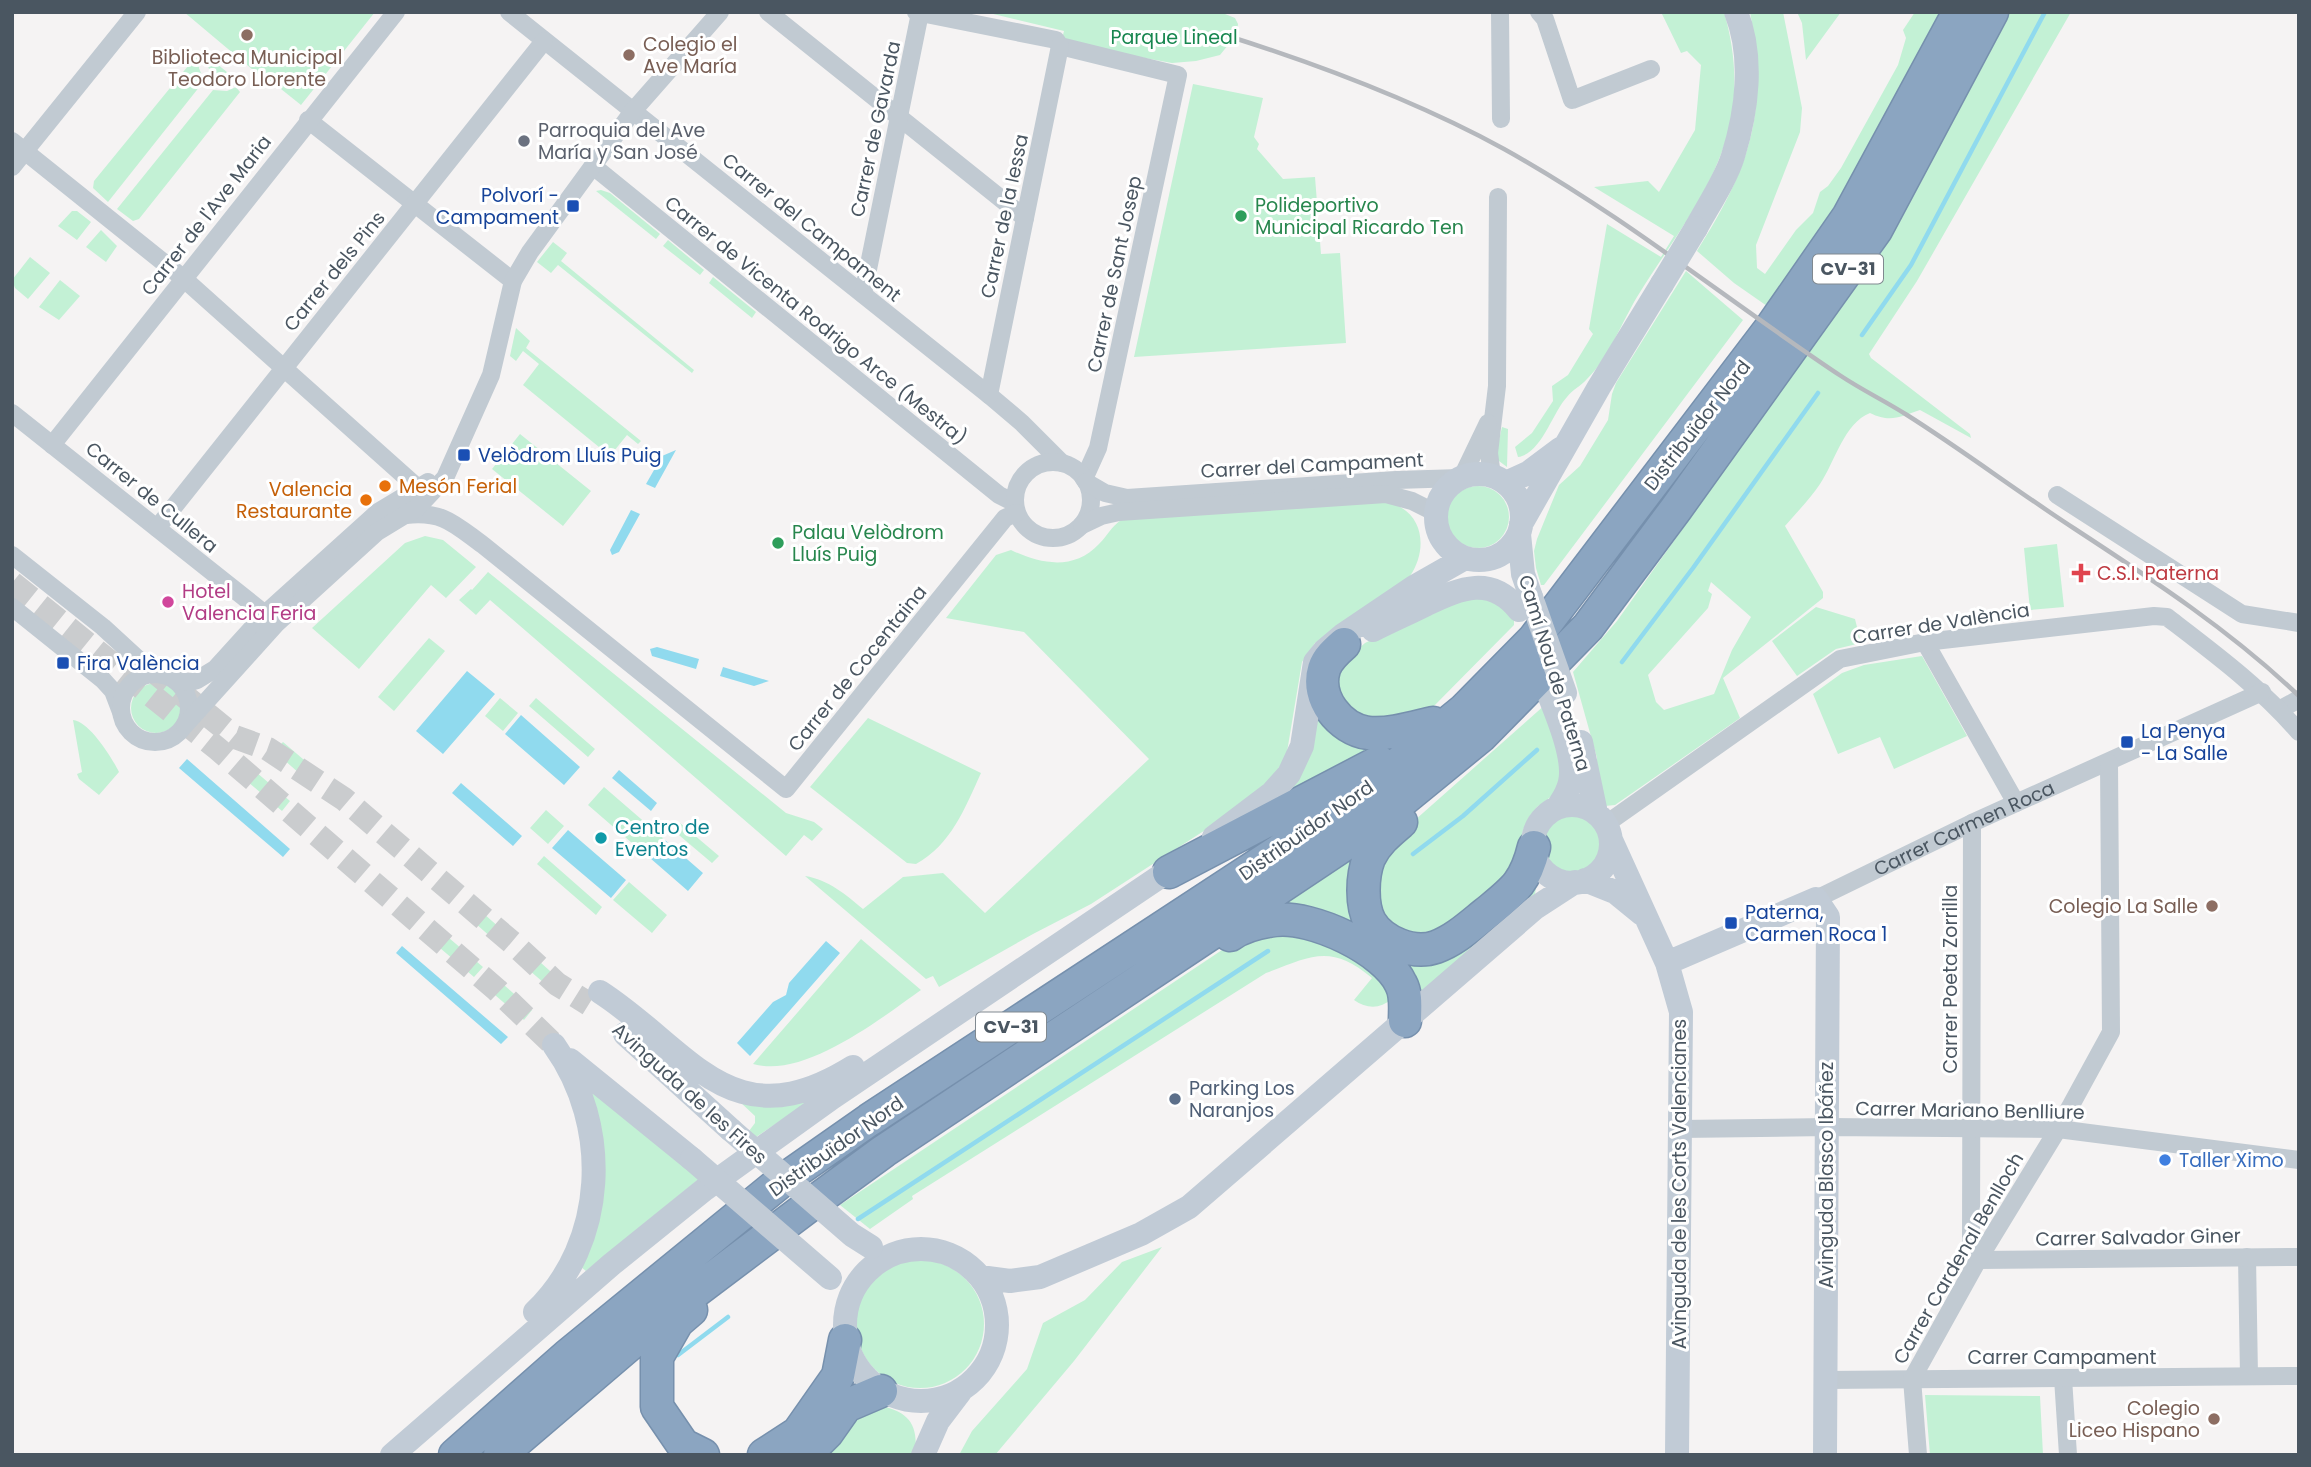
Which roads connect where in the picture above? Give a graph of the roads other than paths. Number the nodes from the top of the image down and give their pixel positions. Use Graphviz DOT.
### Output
graph roads {
  1 [pos="137,12"];
  2 [pos="396,12"];
  3 [pos="509,12"];
  4 [pos="720,12"];
  5 [pos="768,12"];
  6 [pos="1500,12"];
  7 [pos="1736,12"];
  8 [pos="1959,12"];
  9 [pos="1992,12"];
  10 [pos="918,13"];
  11 [pos="1542,16"];
  12 [pos="544,41"];
  13 [pos="1060,46"];
  14 [pos="1651,69"];
  15 [pos="633,111"];
  16 [pos="899,118"];
  17 [pos="1501,119"];
  18 [pos="308,120"];
  19 [pos="19,146"];
  20 [pos="593,166"];
  21 [pos="12,167"];
  22 [pos="1498,197"];
  23 [pos="416,203"];
  24 [pos="1025,218"];
  25 [pos="183,278"];
  26 [pos="513,281"];
  27 [pos="863,294"];
  28 [pos="283,368"];
  29 [pos="989,395"];
  30 [pos="12,413"];
  31 [pos="1492,414"];
  32 [pos="1022,423"];
  33 [pos="52,445"];
  34 [pos="1564,446"];
  35 [pos="454,461"];
  36 [pos="1062,463"];
  37 [pos="1036,466"];
  38 [pos="1461,477"];
  39 [pos="1499,480"];
  40 [pos="1085,481"];
  41 [pos="418,488"];
  42 [pos="2057,495"];
  43 [pos="1016,508"];
  44 [pos="1436,513"];
  45 [pos="406,515"];
  46 [pos="1082,525"];
  47 [pos="157,528"];
  48 [pos="1520,529"];
  49 [pos="1441,537"];
  50 [pos="12,555"];
  51 [pos="1475,559"];
  52 [pos="1414,587"];
  53 [pos="1562,599"];
  54 [pos="1525,604"];
  55 [pos="12,607"];
  56 [pos="265,614"];
  57 [pos="1366,621"];
  58 [pos="2299,623"];
  59 [pos="1925,642"];
  60 [pos="1344,643"];
  61 [pos="168,678"];
  62 [pos="2262,692"];
  63 [pos="1546,694"];
  64 [pos="2299,699"];
  65 [pos="2279,710"];
  66 [pos="122,716"];
  67 [pos="1433,723"];
  68 [pos="185,725"];
  69 [pos="2299,732"];
  70 [pos="2109,763"];
  71 [pos="2016,803"];
  72 [pos="1558,807"];
  73 [pos="1972,823"];
  74 [pos="1604,825"];
  75 [pos="1539,859"];
  76 [pos="1169,872"];
  77 [pos="1580,881"];
  78 [pos="1816,898"];
  79 [pos="1535,908"];
  80 [pos="1648,919"];
  81 [pos="1667,963"];
  82 [pos="1139,981"];
  83 [pos="953,1015"];
  84 [pos="1405,1021"];
  85 [pos="1827,1127"];
  86 [pos="1970,1128"];
  87 [pos="1680,1129"];
  88 [pos="2057,1129"];
  89 [pos="2299,1160"];
  90 [pos="806,1208"];
  91 [pos="882,1251"];
  92 [pos="2247,1257"];
  93 [pos="2299,1257"];
  94 [pos="1978,1260"];
  95 [pos="981,1277"];
  96 [pos="1040,1277"];
  97 [pos="847,1304"];
  98 [pos="997,1321"];
  99 [pos="845,1340"];
  100 [pos="2249,1376"];
  101 [pos="2299,1376"];
  102 [pos="2063,1378"];
  103 [pos="1912,1379"];
  104 [pos="1825,1380"];
  105 [pos="961,1391"];
  106 [pos="896,1396"];
  107 [pos="417,1433"];
  108 [pos="924,1450"];
  109 [pos="393,1455"];
  110 [pos="456,1455"];
  111 [pos="500,1455"];
  112 [pos="703,1455"];
  113 [pos="764,1455"];
  114 [pos="805,1455"];
  115 [pos="1677,1455"];
  116 [pos="1825,1455"];
  117 [pos="1918,1455"];
  118 [pos="2068,1455"];
  1 -- 19 [label="street"];
  2 -- 18 [label="street, Carrer de l'Ave Maria"];
  3 -- 12 [label="street, Carrer del Campament"];
  4 -- 15 [label="street"];
  5 -- 16 [label="street"];
  6 -- 17 [label="street"];
  7 -- 34 [label="street, bridge"];
  8 -- 53 [label="highway, Distribuïdor Nord / CV-31"];
  9 -- 63 [label="highway, Distribuïdor Nord / CV-31"];
  10 -- 13 [label="street"];
  10 -- 16 [label="street, Carrer de Gavarda"];
  11 -- 14 [label="street"];
  12 -- 15 [label="street, Carrer del Campament"];
  12 -- 23 [label="street, Carrer dels Pins"];
  13 -- 24 [label="street, Carrer de la Iessa"];
  13 -- 40 [label="street, Carrer de Sant Josep"];
  15 -- 20 [label="street"];
  15 -- 27 [label="street, Carrer del Campament"];
  16 -- 24 [label="street"];
  16 -- 27 [label="street, Carrer de Gavarda"];
  18 -- 23 [label="street"];
  18 -- 25 [label="street, Carrer de l'Ave Maria"];
  19 -- 21 [label="street"];
  19 -- 25 [label="street"];
  20 -- 26 [label="street"];
  20 -- 43 [label="street, Carrer de Vicenta Rodrigo Arce (Mestra)"];
  22 -- 31 [label="street"];
  23 -- 26 [label="street"];
  23 -- 28 [label="street, Carrer dels Pins"];
  24 -- 29 [label="street, Carrer de la Iessa"];
  25 -- 28 [label="street"];
  25 -- 33 [label="street, Carrer de l'Ave Maria"];
  26 -- 35 [label="street"];
  27 -- 29 [label="street, Carrer del Campament"];
  28 -- 41 [label="street"];
  28 -- 47 [label="street, Carrer dels Pins"];
  29 -- 32 [label="street, Carrer del Campament"];
  30 -- 33 [label="street, Carrer de Cullera"];
  31 -- 38 [label="street"];
  31 -- 39 [label="street"];
  32 -- 36 [label="street, Carrer del Campament"];
  32 -- 37 [label="street"];
  33 -- 47 [label="street, Carrer de Cullera"];
  34 -- 39 [label="street"];
  34 -- 48 [label="street"];
  35 -- 41 [label="street"];
  35 -- 45 [label="street"];
  36 -- 37 [label="street"];
  36 -- 40 [label="street"];
  37 -- 43 [label="street"];
  38 -- 39 [label="street"];
  38 -- 40 [label="street, Carrer del Campament"];
  38 -- 44 [label="street"];
  39 -- 48 [label="street"];
  40 -- 46 [label="street"];
  41 -- 56 [label="street"];
  42 -- 58 [label="street"];
  43 -- 45 [label="street, Carrer de Cocentaina"];
  43 -- 46 [label="street"];
  44 -- 46 [label="street, Carrer del Campament"];
  44 -- 49 [label="street"];
  45 -- 68 [label="street"];
  47 -- 56 [label="street, Carrer de Cullera"];
  48 -- 51 [label="street"];
  48 -- 54 [label="street, Camí Nou de Paterna"];
  49 -- 51 [label="street"];
  49 -- 52 [label="street"];
  50 -- 61 [label="street"];
  51 -- 52 [label="street"];
  51 -- 54 [label="street, Camí Nou de Paterna"];
  52 -- 57 [label="street"];
  53 -- 67 [label="highway"];
  53 -- 110 [label="highway, Distribuïdor Nord / CV-31"];
  54 -- 60 [label="street"];
  54 -- 63 [label="street, Camí Nou de Paterna"];
  55 -- 66 [label="street"];
  56 -- 61 [label="street"];
  57 -- 60 [label="street"];
  57 -- 76 [label="street"];
  59 -- 62 [label="street, Carrer de València"];
  59 -- 71 [label="street"];
  59 -- 74 [label="street, Carrer de València"];
  60 -- 67 [label="highway"];
  61 -- 66 [label="street"];
  61 -- 68 [label="street"];
  62 -- 65 [label="street"];
  62 -- 70 [label="street, Carrer Carmen Roca"];
  63 -- 72 [label="street, Camí Nou de Paterna"];
  63 -- 74 [label="street, Camí Nou de Paterna"];
  63 -- 75 [label="highway"];
  63 -- 82 [label="highway, Distribuïdor Nord / CV-31"];
  64 -- 65 [label="street"];
  65 -- 69 [label="street"];
  66 -- 68 [label="street"];
  67 -- 76 [label="highway"];
  70 -- 71 [label="street, Carrer Carmen Roca"];
  70 -- 88 [label="street, Carrer Cardenal Benlloch"];
  71 -- 73 [label="street, Carrer Carmen Roca"];
  72 -- 74 [label="street"];
  72 -- 75 [label="street"];
  73 -- 78 [label="street, Carrer Carmen Roca"];
  73 -- 86 [label="street, Carrer Poeta Zorrilla"];
  74 -- 77 [label="street"];
  74 -- 80 [label="street, Avinguda de les Corts Valencianes"];
  75 -- 77 [label="street"];
  75 -- 79 [label="street"];
  76 -- 83 [label="street"];
  77 -- 79 [label="street"];
  77 -- 80 [label="street, Avinguda de les Corts Valencianes"];
  78 -- 81 [label="street, Carrer Carmen Roca"];
  78 -- 85 [label="street, Avinguda Blasco Ibáñez"];
  79 -- 84 [label="street"];
  80 -- 81 [label="street, Avinguda de les Corts Valencianes"];
  81 -- 87 [label="street, Avinguda de les Corts Valencianes"];
  82 -- 84 [label="highway"];
  82 -- 90 [label="highway, Distribuïdor Nord / CV-31"];
  83 -- 91 [label="street, Avinguda de les Fires, bridge"];
  83 -- 107 [label="street"];
  84 -- 96 [label="street"];
  85 -- 86 [label="street, Carrer Mariano Benlliure"];
  85 -- 87 [label="street, Carrer Mariano Benlliure"];
  85 -- 104 [label="street, Avinguda Blasco Ibáñez"];
  86 -- 88 [label="street, Carrer Mariano Benlliure"];
  86 -- 94 [label="street, Carrer Poeta Zorrilla"];
  87 -- 115 [label="street, Avinguda de les Corts Valencianes"];
  88 -- 89 [label="street, Carrer Mariano Benlliure"];
  88 -- 94 [label="street, Carrer Cardenal Benlloch"];
  90 -- 111 [label="highway, Distribuïdor Nord / CV-31"];
  90 -- 112 [label="highway"];
  91 -- 95 [label="street"];
  91 -- 97 [label="street"];
  92 -- 93 [label="street, Carrer Salvador Giner"];
  92 -- 94 [label="street, Carrer Salvador Giner"];
  92 -- 100 [label="street"];
  94 -- 103 [label="street, Carrer Cardenal Benlloch"];
  95 -- 96 [label="street"];
  95 -- 98 [label="street"];
  96 -- 98 [label="street"];
  97 -- 99 [label="street"];
  97 -- 107 [label="street, bridge"];
  98 -- 105 [label="street"];
  99 -- 106 [label="street"];
  99 -- 113 [label="highway"];
  100 -- 101 [label="street, Carrer Campament"];
  100 -- 102 [label="street, Carrer Campament"];
  102 -- 103 [label="street, Carrer Campament"];
  102 -- 118 [label="street"];
  103 -- 104 [label="street, Carrer Campament"];
  103 -- 117 [label="street, Carrer Cardenal Benlloch"];
  104 -- 116 [label="street, Avinguda Blasco Ibáñez"];
  105 -- 106 [label="street"];
  105 -- 108 [label="street"];
  106 -- 108 [label="street"];
  106 -- 114 [label="highway"];
  107 -- 109 [label="street"];
}
